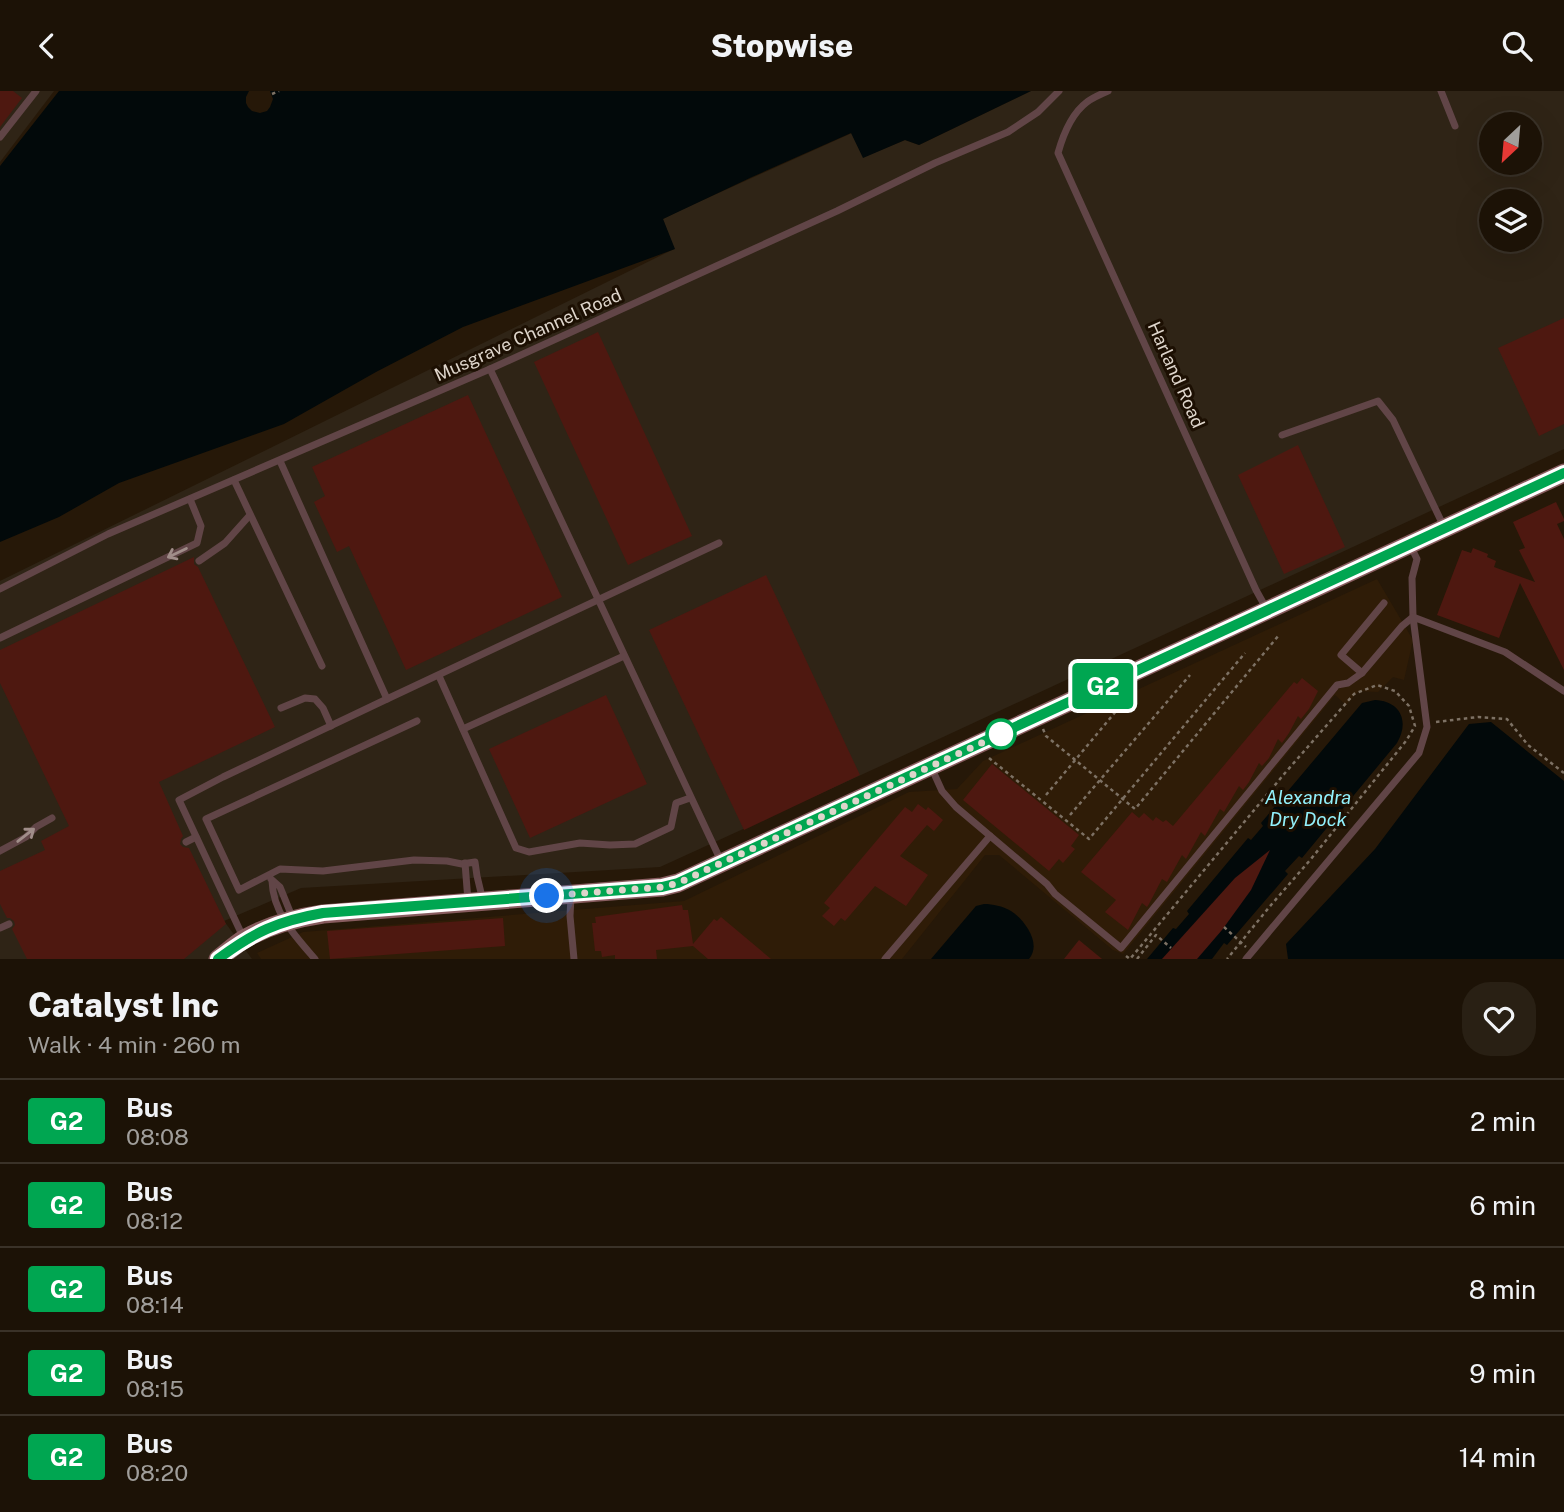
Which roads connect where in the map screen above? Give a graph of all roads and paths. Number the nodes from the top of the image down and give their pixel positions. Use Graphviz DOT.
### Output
graph roads {
  1 [pos="36,91"];
  2 [pos="279,91"];
  3 [pos="1059,91"];
  4 [pos="1108,91"];
  5 [pos="1441,91"];
  6 [pos="272,94"];
  7 [pos="1455,126"];
  8 [pos="0,137"];
  9 [pos="490,369"];
  10 [pos="1282,435"];
  11 [pos="280,461"];
  12 [pos="1564,473"];
  13 [pos="234,480"];
  14 [pos="190,499"];
  15 [pos="250,515"];
  16 [pos="1445,528"];
  17 [pos="719,543"];
  18 [pos="1410,544"];
  19 [pos="200,561"];
  20 [pos="0,589"];
  21 [pos="599,599"];
  22 [pos="1384,603"];
  23 [pos="1267,610"];
  24 [pos="1413,617"];
  25 [pos="1279,635"];
  26 [pos="0,638"];
  27 [pos="1245,653"];
  28 [pos="624,656"];
  29 [pos="322,666"];
  30 [pos="1362,673"];
  31 [pos="1190,675"];
  32 [pos="439,676"];
  33 [pos="1564,691"];
  34 [pos="387,699"];
  35 [pos="1131,703"];
  36 [pos="281,709"];
  37 [pos="1038,716"];
  38 [pos="417,721"];
  39 [pos="1426,724"];
  40 [pos="331,726"];
  41 [pos="463,729"];
  42 [pos="989,758"];
  43 [pos="1075,760"];
  44 [pos="931,766"];
  45 [pos="1564,773"];
  46 [pos="1100,780"];
  47 [pos="1046,795"];
  48 [pos="690,798"];
  49 [pos="1123,799"];
  50 [pos="1070,815"];
  51 [pos="52,818"];
  52 [pos="990,836"];
  53 [pos="196,837"];
  54 [pos="186,842"];
  55 [pos="0,851"];
  56 [pos="722,862"];
  57 [pos="465,863"];
  58 [pos="270,878"];
  59 [pos="571,894"];
  60 [pos="476,901"];
  61 [pos="288,920"];
  62 [pos="9,924"];
  63 [pos="1224,927"];
  64 [pos="0,928"];
  65 [pos="244,940"];
  66 [pos="1241,943"];
  67 [pos="1171,948"];
  68 [pos="1123,954"];
  69 [pos="1248,956"];
  70 [pos="218,959"];
  71 [pos="315,959"];
  72 [pos="574,959"];
  73 [pos="885,959"];
  74 [pos="1138,959"];
  75 [pos="1227,959"];
  1 -- 8 [label="lane"];
  2 -- 6 [label="path"];
  3 -- 9 [label="lane, Musgrave Channel Road"];
  4 -- 23 [label="lane, Harland Road"];
  5 -- 7 [label="lane"];
  9 -- 11 [label="lane, Musgrave Channel Road"];
  9 -- 21 [label="lane"];
  10 -- 16 [label="lane"];
  11 -- 13 [label="lane, Musgrave Channel Road"];
  11 -- 34 [label="lane"];
  12 -- 16 [label="street"];
  13 -- 14 [label="lane, Musgrave Channel Road"];
  13 -- 15 [label="lane"];
  14 -- 20 [label="lane, Musgrave Channel Road"];
  14 -- 26 [label="lane, one-way"];
  15 -- 19 [label="lane"];
  15 -- 29 [label="lane"];
  16 -- 18 [label="street"];
  17 -- 21 [label="lane"];
  18 -- 23 [label="street"];
  18 -- 24 [label="lane"];
  21 -- 28 [label="lane"];
  21 -- 32 [label="lane"];
  22 -- 30 [label="lane"];
  23 -- 37 [label="street"];
  24 -- 30 [label="lane"];
  24 -- 33 [label="lane"];
  24 -- 39 [label="lane"];
  25 -- 49 [label="path"];
  27 -- 49 [label="path"];
  28 -- 41 [label="lane"];
  28 -- 48 [label="lane"];
  30 -- 52 [label="lane"];
  31 -- 46 [label="path"];
  32 -- 34 [label="lane"];
  32 -- 41 [label="lane"];
  34 -- 40 [label="lane"];
  35 -- 43 [label="path"];
  36 -- 40 [label="lane"];
  37 -- 43 [label="path"];
  37 -- 44 [label="street"];
  38 -- 58 [label="lane"];
  39 -- 45 [label="path"];
  39 -- 69 [label="lane"];
  40 -- 53 [label="lane"];
  41 -- 48 [label="lane"];
  42 -- 49 [label="path"];
  43 -- 46 [label="path"];
  43 -- 47 [label="path"];
  44 -- 52 [label="lane"];
  44 -- 56 [label="street"];
  46 -- 49 [label="path"];
  46 -- 50 [label="path"];
  48 -- 56 [label="lane"];
  55 -- 51 [label="lane, one-way"];
  52 -- 73 [label="lane"];
  53 -- 54 [label="lane"];
  53 -- 65 [label="lane"];
  56 -- 59 [label="street"];
  57 -- 58 [label="lane"];
  57 -- 60 [label="lane"];
  57 -- 60 [label="lane"];
  58 -- 61 [label="lane"];
  59 -- 60 [label="street"];
  59 -- 72 [label="lane"];
  60 -- 61 [label="street"];
  61 -- 65 [label="street"];
  61 -- 71 [label="lane"];
  62 -- 64 [label="lane"];
  63 -- 66 [label="path"];
  65 -- 70 [label="street"];
  66 -- 68 [label="path"];
  66 -- 69 [label="path"];
  66 -- 75 [label="path"];
  67 -- 74 [label="path"];
}
